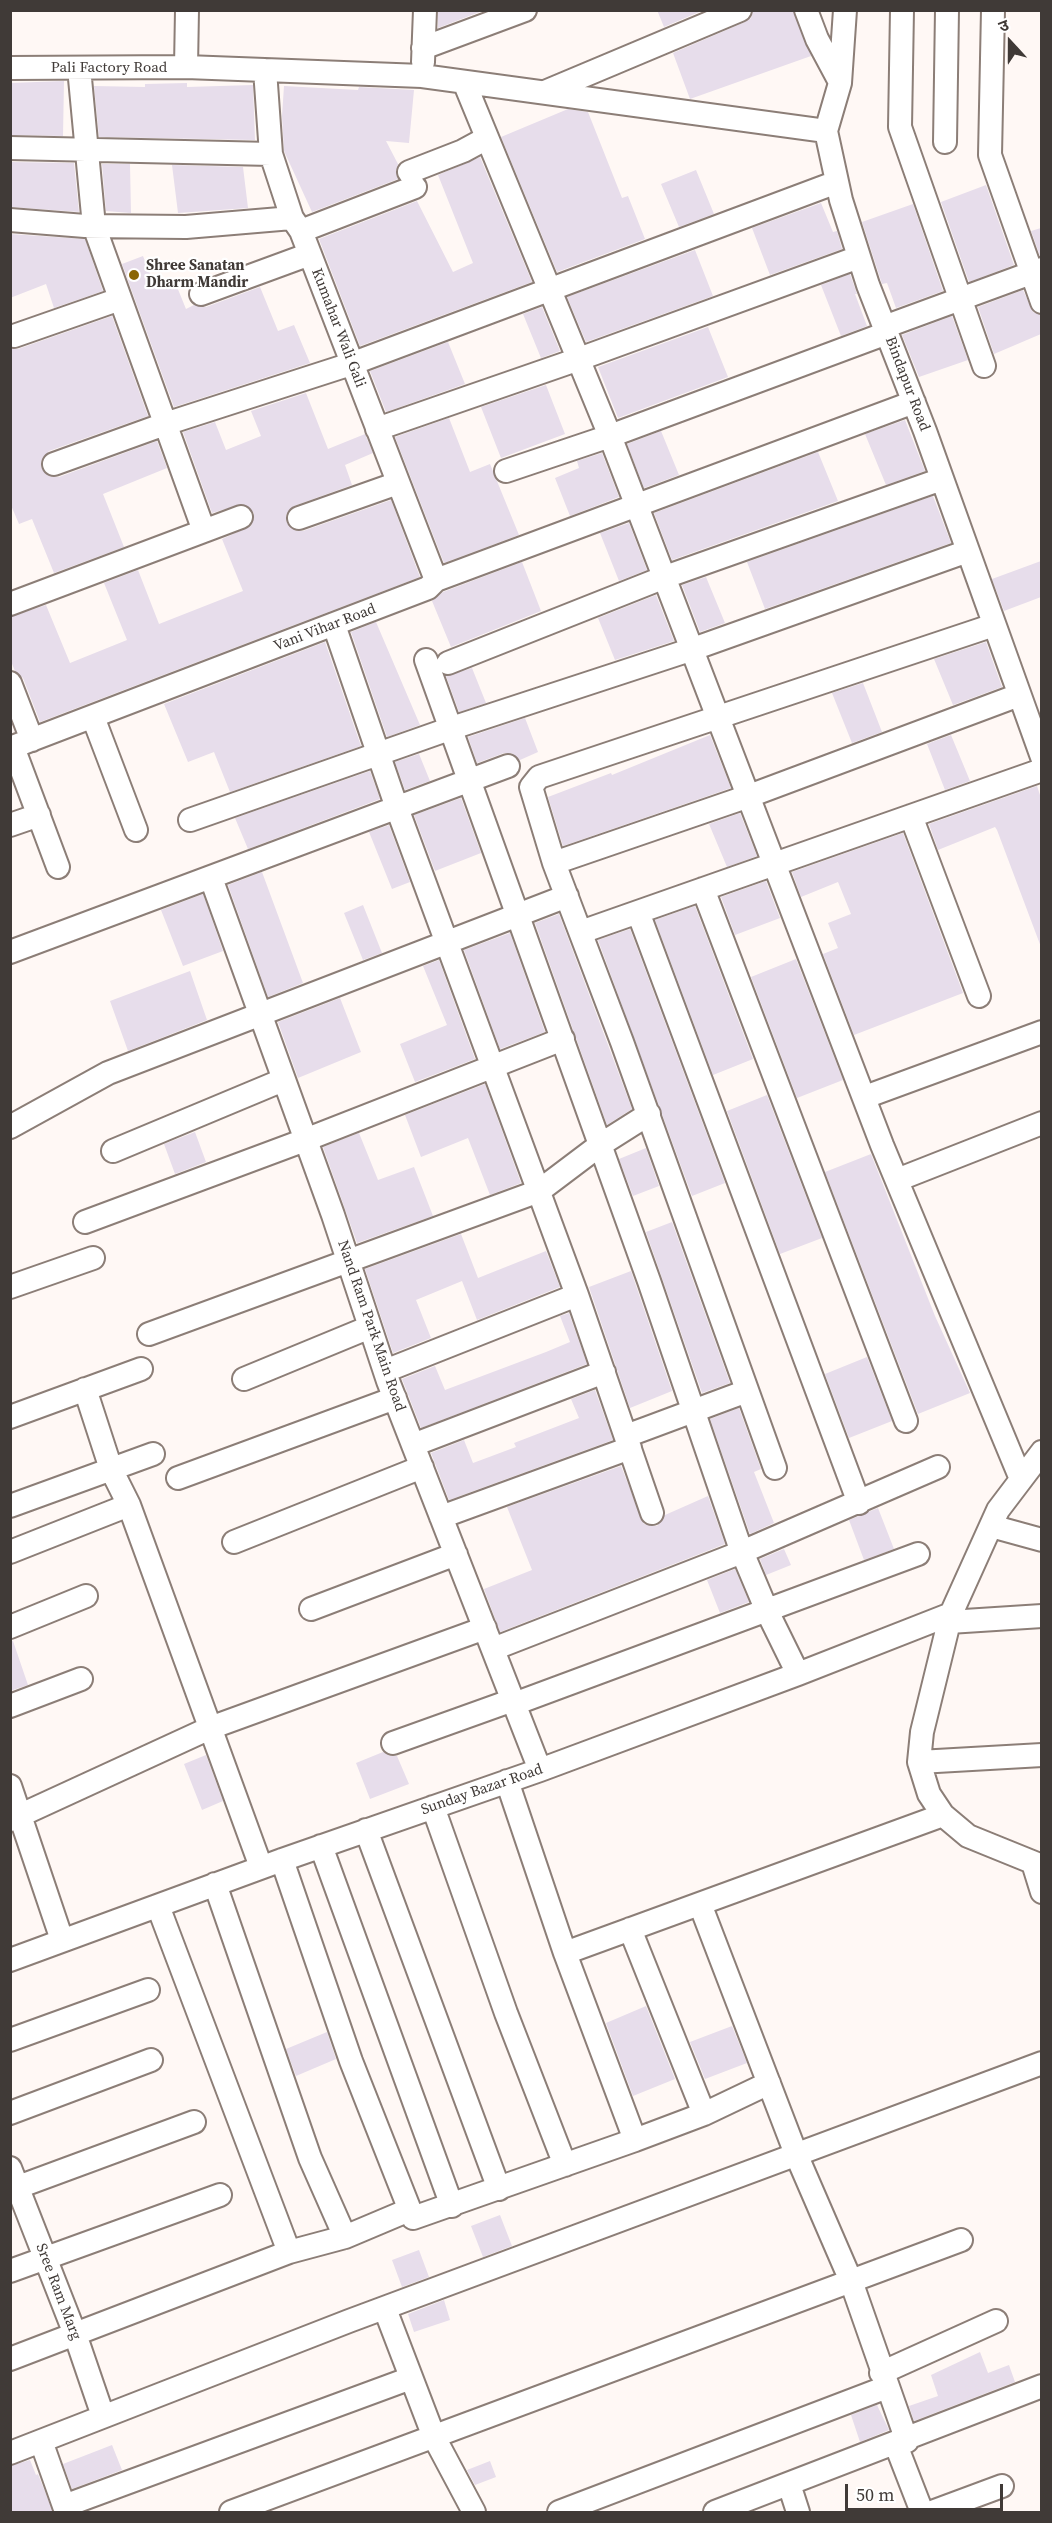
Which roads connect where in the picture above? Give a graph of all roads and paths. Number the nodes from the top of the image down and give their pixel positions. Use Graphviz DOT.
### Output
graph roads {
  1 [pos="187,10"];
  2 [pos="425,10"];
  3 [pos="525,10"];
  4 [pos="740,10"];
  5 [pos="806,10"];
  6 [pos="845,10"];
  7 [pos="902,10"];
  8 [pos="947,10"];
  9 [pos="993,10"];
  10 [pos="423,48"];
  11 [pos="10,68"];
  12 [pos="79,68"];
  13 [pos="186,68"];
  14 [pos="265,70"];
  15 [pos="422,76"];
  16 [pos="840,83"];
  17 [pos="465,84"];
  18 [pos="544,93"];
  19 [pos="826,131"];
  20 [pos="487,138"];
  21 [pos="945,142"];
  22 [pos="10,148"];
  23 [pos="86,150"];
  24 [pos="271,154"];
  25 [pos="837,182"];
  26 [pos="10,220"];
  27 [pos="296,225"];
  28 [pos="94,226"];
  29 [pos="309,254"];
  30 [pos="859,257"];
  31 [pos="1036,271"];
  32 [pos="550,290"];
  33 [pos="201,294"];
  34 [pos="962,297"];
  35 [pos="120,298"];
  36 [pos="1041,302"];
  37 [pos="886,330"];
  38 [pos="14,336"];
  39 [pos="579,359"];
  40 [pos="351,364"];
  41 [pos="984,366"];
  42 [pos="914,402"];
  43 [pos="165,424"];
  44 [pos="377,429"];
  45 [pos="610,436"];
  46 [pos="54,464"];
  47 [pos="506,471"];
  48 [pos="942,479"];
  49 [pos="398,483"];
  50 [pos="637,504"];
  51 [pos="242,517"];
  52 [pos="299,518"];
  53 [pos="204,531"];
  54 [pos="968,551"];
  55 [pos="665,577"];
  56 [pos="436,580"];
  57 [pos="10,604"];
  58 [pos="334,625"];
  59 [pos="994,625"];
  60 [pos="693,649"];
  61 [pos="426,660"];
  62 [pos="448,663"];
  63 [pos="10,683"];
  64 [pos="1019,695"];
  65 [pos="93,717"];
  66 [pos="720,717"];
  67 [pos="452,728"];
  68 [pos="18,745"];
  69 [pos="379,756"];
  70 [pos="1041,758"];
  71 [pos="508,766"];
  72 [pos="1041,770"];
  73 [pos="470,781"];
  74 [pos="749,796"];
  75 [pos="397,808"];
  76 [pos="39,815"];
  77 [pos="911,816"];
  78 [pos="190,820"];
  79 [pos="10,825"];
  80 [pos="136,830"];
  81 [pos="554,863"];
  82 [pos="776,864"];
  83 [pos="58,867"];
  84 [pos="211,878"];
  85 [pos="704,889"];
  86 [pos="567,896"];
  87 [pos="638,912"];
  88 [pos="518,915"];
  89 [pos="581,932"];
  90 [pos="447,942"];
  91 [pos="10,952"];
  92 [pos="979,996"];
  93 [pos="259,1015"];
  94 [pos="1041,1032"];
  95 [pos="563,1039"];
  96 [pos="493,1066"];
  97 [pos="283,1080"];
  98 [pos="865,1097"];
  99 [pos="649,1114"];
  100 [pos="1041,1123"];
  101 [pos="10,1127"];
  102 [pos="305,1140"];
  103 [pos="600,1145"];
  104 [pos="113,1151"];
  105 [pos="897,1180"];
  106 [pos="539,1191"];
  107 [pos="86,1222"];
  108 [pos="93,1258"];
  109 [pos="349,1263"];
  110 [pos="10,1287"];
  111 [pos="577,1295"];
  112 [pos="370,1328"];
  113 [pos="149,1334"];
  114 [pos="141,1369"];
  115 [pos="385,1371"];
  116 [pos="604,1372"];
  117 [pos="244,1379"];
  118 [pos="86,1389"];
  119 [pos="747,1391"];
  120 [pos="395,1398"];
  121 [pos="694,1410"];
  122 [pos="10,1417"];
  123 [pos="906,1421"];
  124 [pos="628,1442"];
  125 [pos="413,1445"];
  126 [pos="153,1454"];
  127 [pos="422,1467"];
  128 [pos="938,1467"];
  129 [pos="775,1468"];
  130 [pos="1033,1468"];
  131 [pos="111,1469"];
  132 [pos="178,1478"];
  133 [pos="859,1503"];
  134 [pos="129,1505"];
  135 [pos="10,1506"];
  136 [pos="652,1513"];
  137 [pos="441,1517"];
  138 [pos="991,1526"];
  139 [pos="1041,1540"];
  140 [pos="234,1542"];
  141 [pos="10,1552"];
  142 [pos="742,1552"];
  143 [pos="456,1554"];
  144 [pos="918,1554"];
  145 [pos="86,1596"];
  146 [pos="311,1609"];
  147 [pos="767,1611"];
  148 [pos="1041,1616"];
  149 [pos="950,1618"];
  150 [pos="10,1627"];
  151 [pos="489,1638"];
  152 [pos="798,1674"];
  153 [pos="81,1678"];
  154 [pos="514,1702"];
  155 [pos="10,1706"];
  156 [pos="210,1728"];
  157 [pos="393,1743"];
  158 [pos="1041,1755"];
  159 [pos="920,1762"];
  160 [pos="540,1770"];
  161 [pos="507,1781"];
  162 [pos="10,1786"];
  163 [pos="433,1807"];
  164 [pos="943,1815"];
  165 [pos="16,1818"];
  166 [pos="366,1830"];
  167 [pos="321,1846"];
  168 [pos="271,1863"];
  169 [pos="1037,1864"];
  170 [pos="215,1884"];
  171 [pos="1041,1892"];
  172 [pos="699,1904"];
  173 [pos="158,1906"];
  174 [pos="630,1929"];
  175 [pos="62,1940"];
  176 [pos="565,1953"];
  177 [pos="10,1960"];
  178 [pos="148,1990"];
  179 [pos="10,2040"];
  180 [pos="151,2060"];
  181 [pos="1041,2063"];
  182 [pos="769,2083"];
  183 [pos="10,2113"];
  184 [pos="704,2114"];
  185 [pos="194,2122"];
  186 [pos="635,2140"];
  187 [pos="796,2154"];
  188 [pos="565,2165"];
  189 [pos="13,2182"];
  190 [pos="499,2189"];
  191 [pos="220,2194"];
  192 [pos="452,2206"];
  193 [pos="409,2210"];
  194 [pos="345,2237"];
  195 [pos="961,2240"];
  196 [pos="289,2252"];
  197 [pos="45,2258"];
  198 [pos="10,2271"];
  199 [pos="851,2281"];
  200 [pos="385,2309"];
  201 [pos="996,2321"];
  202 [pos="75,2334"];
  203 [pos="10,2359"];
  204 [pos="411,2378"];
  205 [pos="884,2380"];
  206 [pos="1041,2386"];
  207 [pos="103,2416"];
  208 [pos="434,2437"];
  209 [pos="41,2440"];
  210 [pos="901,2443"];
  211 [pos="10,2453"];
  212 [pos="789,2484"];
  213 [pos="1002,2486"];
  214 [pos="65,2509"];
  215 [pos="231,2512"];
  216 [pos="474,2512"];
  217 [pos="559,2512"];
  218 [pos="715,2512"];
  219 [pos="798,2512"];
  220 [pos="922,2512"];
  221 [pos="932,2512"];
  1 -- 13 [label="street, Pali Factory Road"];
  2 -- 10 [label="street"];
  3 -- 10 [label="street"];
  4 -- 18 [label="street"];
  5 -- 16 [label="street"];
  6 -- 16 [label="street, Bindapur Road"];
  7 -- 34 [label="street"];
  8 -- 21 [label="street"];
  9 -- 31 [label="street"];
  10 -- 15 [label="street"];
  11 -- 12 [label="street, Pali Factory Road"];
  12 -- 13 [label="street, Pali Factory Road"];
  12 -- 23 [label="street"];
  13 -- 14 [label="street"];
  14 -- 15 [label="street"];
  14 -- 24 [label="street, Kumahar Wali Gali"];
  15 -- 17 [label="street"];
  16 -- 19 [label="street, Bindapur Road"];
  17 -- 18 [label="street"];
  17 -- 20 [label="street"];
  18 -- 19 [label="street"];
  19 -- 25 [label="street, Bindapur Road"];
  20 -- 27 [label="street"];
  20 -- 32 [label="street"];
  22 -- 23 [label="street"];
  23 -- 24 [label="street"];
  23 -- 28 [label="street"];
  24 -- 27 [label="street, Kumahar Wali Gali"];
  25 -- 30 [label="street, Bindapur Road"];
  25 -- 32 [label="street"];
  26 -- 28 [label="street"];
  27 -- 28 [label="street"];
  27 -- 29 [label="street, Kumahar Wali Gali"];
  28 -- 35 [label="street"];
  29 -- 33 [label="street"];
  29 -- 40 [label="street, Kumahar Wali Gali"];
  30 -- 37 [label="street, Bindapur Road"];
  30 -- 39 [label="street"];
  31 -- 34 [label="street"];
  31 -- 36 [label="street"];
  32 -- 39 [label="street"];
  32 -- 40 [label="street"];
  34 -- 37 [label="street"];
  34 -- 41 [label="street"];
  35 -- 38 [label="street"];
  35 -- 43 [label="street"];
  37 -- 42 [label="street, Bindapur Road"];
  37 -- 45 [label="street"];
  39 -- 44 [label="street"];
  39 -- 45 [label="street"];
  40 -- 43 [label="street"];
  40 -- 44 [label="street, Kumahar Wali Gali"];
  42 -- 48 [label="street, Bindapur Road"];
  42 -- 50 [label="street, Vani Vihar Road"];
  43 -- 46 [label="street"];
  43 -- 53 [label="street"];
  44 -- 49 [label="street, Kumahar Wali Gali"];
  45 -- 47 [label="street"];
  45 -- 50 [label="street"];
  48 -- 54 [label="street, Bindapur Road"];
  48 -- 55 [label="street"];
  49 -- 52 [label="street"];
  49 -- 56 [label="street, Kumahar Wali Gali"];
  50 -- 55 [label="street"];
  50 -- 56 [label="street, Vani Vihar Road"];
  51 -- 53 [label="street"];
  53 -- 57 [label="street"];
  54 -- 59 [label="street, Bindapur Road"];
  54 -- 60 [label="street"];
  55 -- 60 [label="street"];
  55 -- 62 [label="street"];
  56 -- 58 [label="street, Vani Vihar Road"];
  58 -- 65 [label="street, Vani Vihar Road"];
  58 -- 69 [label="street"];
  59 -- 64 [label="street, Bindapur Road"];
  59 -- 66 [label="street"];
  60 -- 66 [label="street"];
  60 -- 67 [label="street"];
  61 -- 67 [label="street"];
  63 -- 68 [label="street"];
  64 -- 70 [label="street, Bindapur Road"];
  64 -- 74 [label="street"];
  65 -- 68 [label="street, Vani Vihar Road"];
  65 -- 80 [label="street"];
  66 -- 74 [label="street"];
  66 -- 81 [label="street"];
  67 -- 69 [label="street"];
  67 -- 73 [label="street"];
  68 -- 76 [label="street"];
  69 -- 75 [label="street"];
  69 -- 78 [label="street"];
  71 -- 73 [label="street"];
  72 -- 77 [label="street"];
  73 -- 75 [label="street"];
  73 -- 88 [label="street"];
  74 -- 81 [label="street"];
  74 -- 82 [label="street"];
  75 -- 84 [label="street"];
  75 -- 90 [label="street"];
  76 -- 79 [label="street"];
  76 -- 83 [label="street"];
  77 -- 82 [label="street"];
  77 -- 92 [label="street"];
  81 -- 86 [label="street"];
  82 -- 85 [label="street"];
  82 -- 98 [label="street"];
  84 -- 91 [label="street"];
  84 -- 93 [label="street, Nand Ram Park Main Road"];
  85 -- 87 [label="street"];
  85 -- 123 [label="street"];
  86 -- 88 [label="street"];
  86 -- 89 [label="street"];
  87 -- 89 [label="street"];
  87 -- 133 [label="street"];
  88 -- 90 [label="street"];
  88 -- 95 [label="street"];
  89 -- 99 [label="street"];
  90 -- 93 [label="street"];
  90 -- 96 [label="street"];
  93 -- 97 [label="street, Nand Ram Park Main Road"];
  93 -- 101 [label="street"];
  94 -- 98 [label="street"];
  95 -- 96 [label="street"];
  95 -- 103 [label="street"];
  96 -- 102 [label="street"];
  96 -- 106 [label="street"];
  97 -- 102 [label="street, Nand Ram Park Main Road"];
  97 -- 104 [label="street"];
  98 -- 105 [label="street"];
  99 -- 103 [label="street"];
  99 -- 119 [label="street"];
  100 -- 105 [label="street"];
  102 -- 107 [label="street"];
  102 -- 109 [label="street, Nand Ram Park Main Road"];
  103 -- 106 [label="street"];
  103 -- 121 [label="street"];
  105 -- 130 [label="street"];
  106 -- 109 [label="street"];
  106 -- 111 [label="street"];
  108 -- 110 [label="street"];
  109 -- 112 [label="street, Nand Ram Park Main Road"];
  109 -- 113 [label="street"];
  111 -- 115 [label="street"];
  111 -- 116 [label="street"];
  112 -- 115 [label="street, Nand Ram Park Main Road"];
  112 -- 117 [label="street"];
  114 -- 118 [label="street"];
  115 -- 120 [label="street, Nand Ram Park Main Road"];
  116 -- 124 [label="street"];
  116 -- 125 [label="street"];
  118 -- 122 [label="street"];
  118 -- 131 [label="street"];
  119 -- 121 [label="street"];
  119 -- 129 [label="street"];
  120 -- 125 [label="street, Nand Ram Park Main Road"];
  120 -- 132 [label="street"];
  121 -- 124 [label="street"];
  121 -- 142 [label="street"];
  124 -- 136 [label="street"];
  124 -- 137 [label="street"];
  125 -- 127 [label="street, Nand Ram Park Main Road"];
  126 -- 131 [label="street"];
  127 -- 137 [label="street, Nand Ram Park Main Road"];
  127 -- 140 [label="street"];
  128 -- 133 [label="street"];
  130 -- 138 [label="street"];
  131 -- 134 [label="street"];
  131 -- 135 [label="street"];
  133 -- 142 [label="street"];
  134 -- 141 [label="street"];
  134 -- 156 [label="street"];
  137 -- 143 [label="street, Nand Ram Park Main Road"];
  138 -- 139 [label="street"];
  138 -- 149 [label="street"];
  142 -- 147 [label="street"];
  142 -- 151 [label="street"];
  143 -- 146 [label="street"];
  143 -- 151 [label="street, Nand Ram Park Main Road"];
  144 -- 147 [label="street"];
  145 -- 150 [label="street"];
  147 -- 152 [label="street"];
  147 -- 154 [label="street"];
  148 -- 149 [label="street, Sunday Bazar Road"];
  149 -- 152 [label="street, Sunday Bazar Road"];
  149 -- 159 [label="street"];
  151 -- 154 [label="street, Nand Ram Park Main Road"];
  151 -- 156 [label="street"];
  152 -- 160 [label="street, Sunday Bazar Road"];
  153 -- 155 [label="street"];
  154 -- 157 [label="street"];
  154 -- 160 [label="street, Nand Ram Park Main Road"];
  156 -- 165 [label="street"];
  156 -- 168 [label="street"];
  158 -- 159 [label="street"];
  159 -- 164 [label="street"];
  160 -- 161 [label="street, Sunday Bazar Road"];
  161 -- 163 [label="street, Sunday Bazar Road"];
  161 -- 176 [label="street"];
  162 -- 165 [label="street"];
  163 -- 166 [label="street, Sunday Bazar Road"];
  163 -- 188 [label="street"];
  164 -- 169 [label="street"];
  164 -- 172 [label="street"];
  165 -- 175 [label="street"];
  166 -- 167 [label="street, Sunday Bazar Road"];
  166 -- 190 [label="street"];
  167 -- 168 [label="street, Sunday Bazar Road"];
  167 -- 192 [label="street"];
  168 -- 170 [label="street, Sunday Bazar Road"];
  168 -- 193 [label="street"];
  169 -- 171 [label="street"];
  170 -- 173 [label="street, Sunday Bazar Road"];
  170 -- 194 [label="street"];
  172 -- 174 [label="street"];
  172 -- 182 [label="street"];
  173 -- 175 [label="street, Sunday Bazar Road"];
  173 -- 196 [label="street"];
  174 -- 176 [label="street"];
  174 -- 184 [label="street"];
  175 -- 177 [label="street, Sunday Bazar Road"];
  176 -- 186 [label="street"];
  178 -- 179 [label="street"];
  180 -- 183 [label="street"];
  181 -- 187 [label="street"];
  182 -- 184 [label="street"];
  182 -- 187 [label="street"];
  184 -- 186 [label="street"];
  185 -- 189 [label="street"];
  186 -- 188 [label="street"];
  187 -- 199 [label="street"];
  187 -- 200 [label="street"];
  188 -- 190 [label="street"];
  189 -- 197 [label="street, Sree Ram Marg"];
  190 -- 192 [label="street"];
  191 -- 197 [label="street"];
  192 -- 193 [label="street"];
  193 -- 194 [label="street"];
  194 -- 196 [label="street"];
  195 -- 199 [label="street"];
  196 -- 202 [label="street"];
  197 -- 198 [label="street"];
  197 -- 202 [label="street, Sree Ram Marg"];
  199 -- 205 [label="street"];
  199 -- 208 [label="street"];
  200 -- 204 [label="street"];
  200 -- 207 [label="street"];
  201 -- 205 [label="street"];
  202 -- 203 [label="street"];
  202 -- 207 [label="street, Sree Ram Marg"];
  204 -- 208 [label="street"];
  204 -- 214 [label="street"];
  205 -- 210 [label="street"];
  205 -- 217 [label="street"];
  206 -- 210 [label="street"];
  207 -- 209 [label="street"];
  208 -- 215 [label="street"];
  208 -- 216 [label="street"];
  209 -- 211 [label="street"];
  209 -- 214 [label="street"];
  210 -- 212 [label="street"];
  210 -- 220 [label="street"];
  212 -- 218 [label="street"];
  212 -- 219 [label="street"];
  213 -- 221 [label="street"];
}
